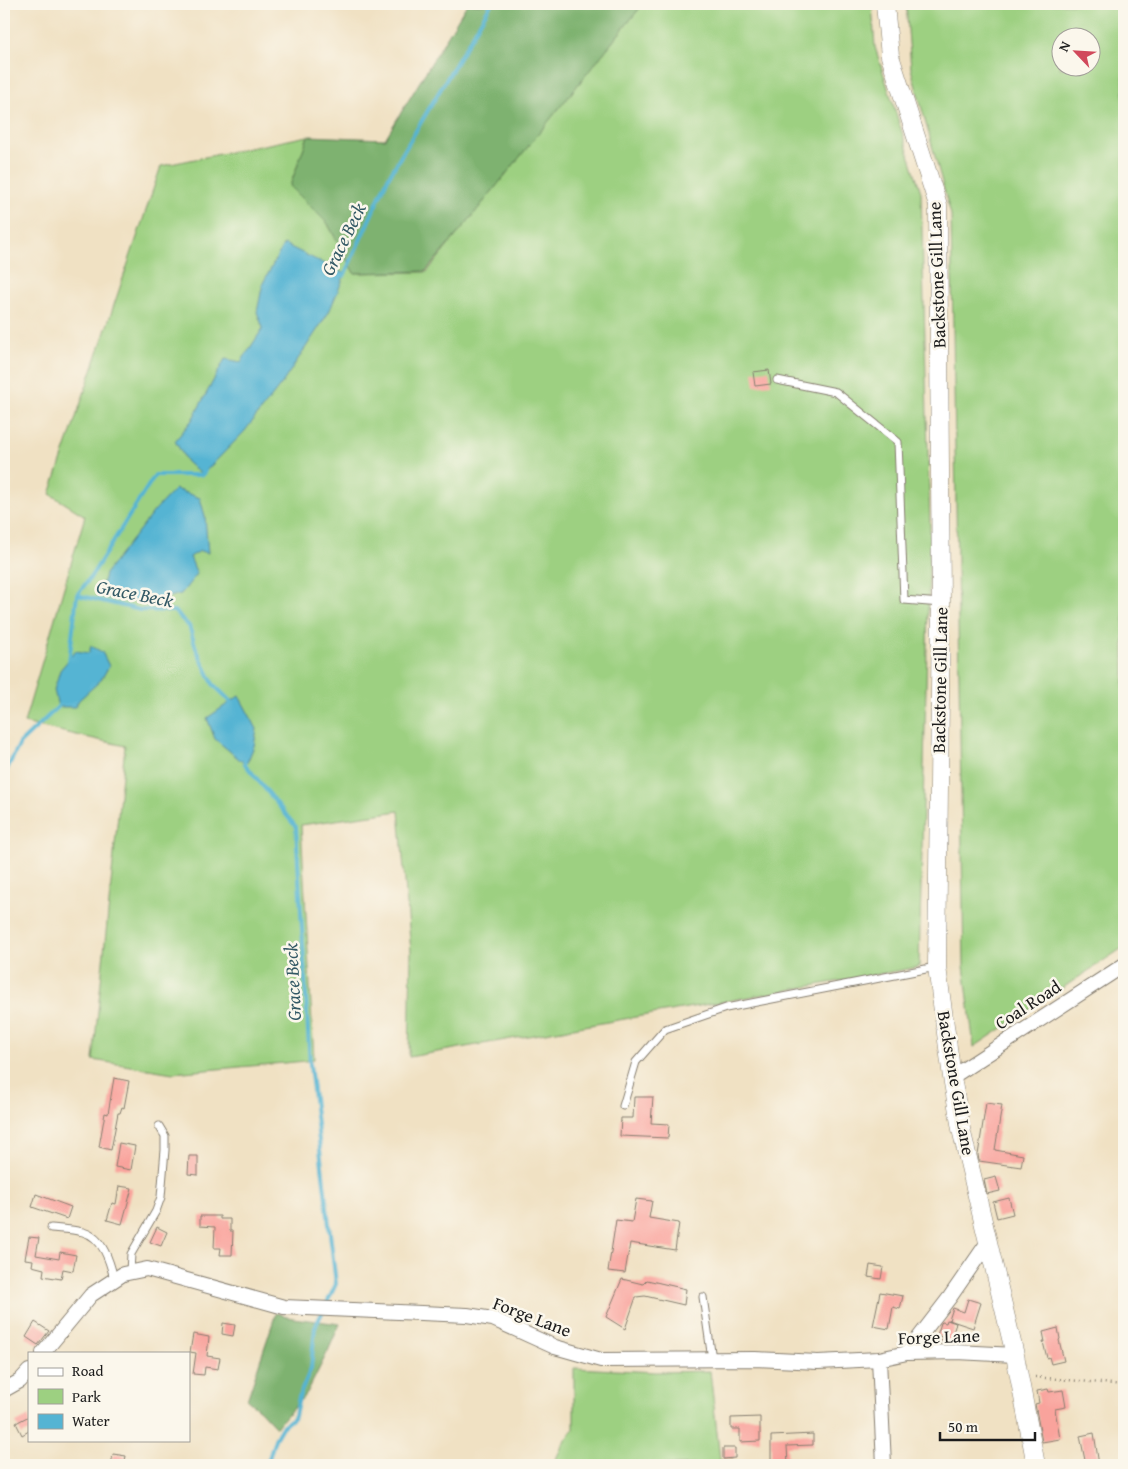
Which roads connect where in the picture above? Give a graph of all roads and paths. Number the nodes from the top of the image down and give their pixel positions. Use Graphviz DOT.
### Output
graph roads {
  1 [pos="886,4"];
  2 [pos="777,380"];
  3 [pos="942,603"];
  4 [pos="1124,965"];
  5 [pos="937,967"];
  6 [pos="952,1077"];
  7 [pos="622,1106"];
  8 [pos="159,1126"];
  9 [pos="51,1228"];
  10 [pos="988,1242"];
  11 [pos="130,1272"];
  12 [pos="114,1279"];
  13 [pos="704,1297"];
  14 [pos="45,1352"];
  15 [pos="907,1353"];
  16 [pos="1015,1356"];
  17 [pos="712,1359"];
  18 [pos="879,1359"];
  19 [pos="28,1372"];
  20 [pos="1018,1375"];
  21 [pos="1124,1385"];
  22 [pos="4,1390"];
  23 [pos="884,1465"];
  24 [pos="1036,1465"];
  1 -- 3 [label="street, Backstone Gill Lane"];
  2 -- 3 [label="lane"];
  3 -- 5 [label="street, Backstone Gill Lane"];
  4 -- 6 [label="street, Coal Road"];
  5 -- 6 [label="street, Backstone Gill Lane"];
  5 -- 7 [label="lane"];
  6 -- 10 [label="street, Backstone Gill Lane"];
  8 -- 11 [label="lane"];
  9 -- 12 [label="lane"];
  10 -- 15 [label="street"];
  10 -- 16 [label="street, Backstone Gill Lane"];
  11 -- 12 [label="street, Forge Lane"];
  11 -- 17 [label="street, Forge Lane"];
  12 -- 14 [label="street, Forge Lane"];
  13 -- 17 [label="lane"];
  15 -- 16 [label="street, Forge Lane"];
  15 -- 18 [label="street, Forge Lane"];
  16 -- 20 [label="street, Backstone Gill Lane"];
  17 -- 18 [label="street, Forge Lane"];
  18 -- 23 [label="street"];
  19 -- 22 [label="street"];
  20 -- 21 [label="path"];
  20 -- 24 [label="street, Backstone Gill Lane"];
}
